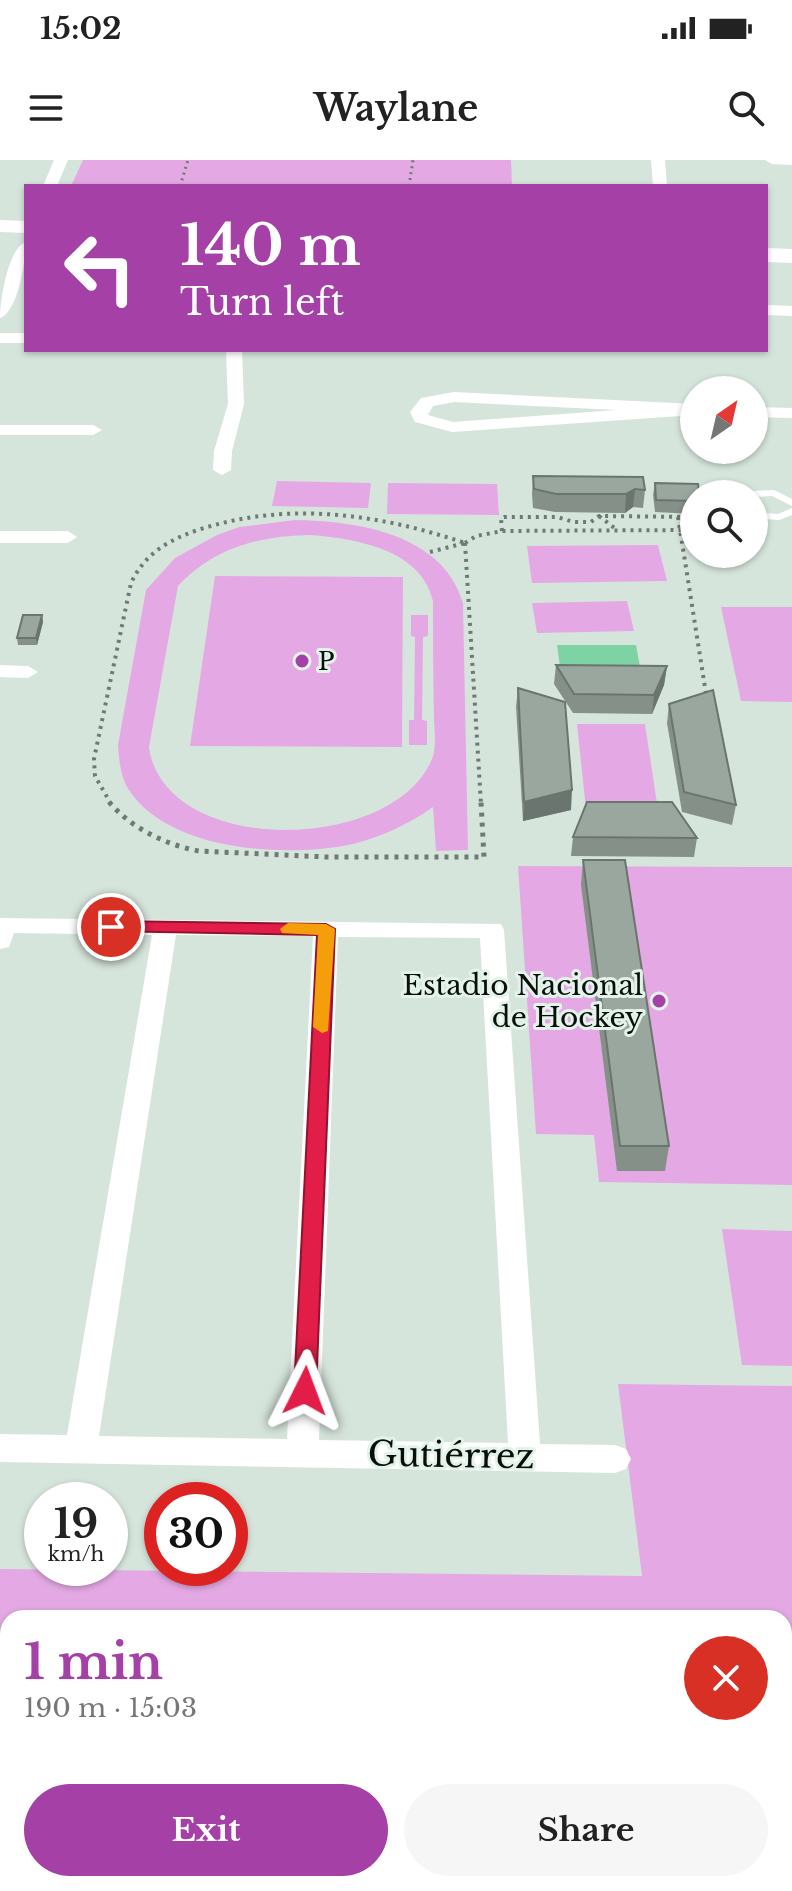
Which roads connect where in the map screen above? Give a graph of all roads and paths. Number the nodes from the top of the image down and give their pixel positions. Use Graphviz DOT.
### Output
graph roads {
  1 [pos="61,160"];
  2 [pos="188,160"];
  3 [pos="413,160"];
  4 [pos="658,160"];
  5 [pos="772,160"];
  6 [pos="792,161"];
  7 [pos="51,184"];
  8 [pos="181,184"];
  9 [pos="409,184"];
  10 [pos="660,184"];
  11 [pos="0,226"];
  12 [pos="24,227"];
  13 [pos="24,251"];
  14 [pos="768,255"];
  15 [pos="792,256"];
  16 [pos="768,310"];
  17 [pos="792,311"];
  18 [pos="0,313"];
  19 [pos="0,338"];
  20 [pos="24,338"];
  21 [pos="234,352"];
  22 [pos="694,410"];
  23 [pos="768,412"];
  24 [pos="792,413"];
  25 [pos="0,430"];
  26 [pos="93,430"];
  27 [pos="222,470"];
  28 [pos="786,496"];
  29 [pos="792,503"];
  30 [pos="792,511"];
  31 [pos="599,516"];
  32 [pos="768,516"];
  33 [pos="678,517"];
  34 [pos="566,520"];
  35 [pos="680,526"];
  36 [pos="618,530"];
  37 [pos="680,530"];
  38 [pos="502,531"];
  39 [pos="547,531"];
  40 [pos="0,537"];
  41 [pos="68,537"];
  42 [pos="465,543"];
  43 [pos="430,552"];
  44 [pos="687,568"];
  45 [pos="0,671"];
  46 [pos="28,672"];
  47 [pos="708,705"];
  48 [pos="165,928"];
  49 [pos="326,929"];
  50 [pos="0,941"];
  51 [pos="0,1448"];
  52 [pos="81,1449"];
  53 [pos="302,1452"];
  54 [pos="525,1457"];
  55 [pos="615,1459"];
  1 -- 7 [label="street"];
  2 -- 8 [label="path"];
  3 -- 9 [label="path"];
  4 -- 10 [label="street"];
  5 -- 6 [label="street"];
  11 -- 12 [label="street"];
  13 -- 18 [label="street"];
  14 -- 15 [label="street"];
  16 -- 17 [label="street"];
  19 -- 20 [label="street"];
  21 -- 27 [label="street"];
  22 -- 22 [label="street"];
  23 -- 24 [label="street"];
  25 -- 26 [label="street"];
  28 -- 29 [label="lane"];
  30 -- 32 [label="lane"];
  31 -- 33 [label="path"];
  31 -- 34 [label="path"];
  31 -- 36 [label="path"];
  33 -- 35 [label="path"];
  34 -- 38 [label="path"];
  34 -- 39 [label="path"];
  36 -- 37 [label="path"];
  36 -- 39 [label="path"];
  38 -- 39 [label="path"];
  38 -- 42 [label="path"];
  40 -- 41 [label="street"];
  42 -- 42 [label="path"];
  42 -- 43 [label="path"];
  44 -- 47 [label="path"];
  45 -- 46 [label="street"];
  48 -- 49 [label="street"];
  48 -- 50 [label="street"];
  48 -- 52 [label="street"];
  49 -- 53 [label="street"];
  49 -- 54 [label="street"];
  51 -- 52 [label="street, Gutiérrez"];
  52 -- 53 [label="street, Gutiérrez"];
  53 -- 54 [label="street, Gutiérrez"];
  54 -- 55 [label="street, Gutiérrez"];
}
